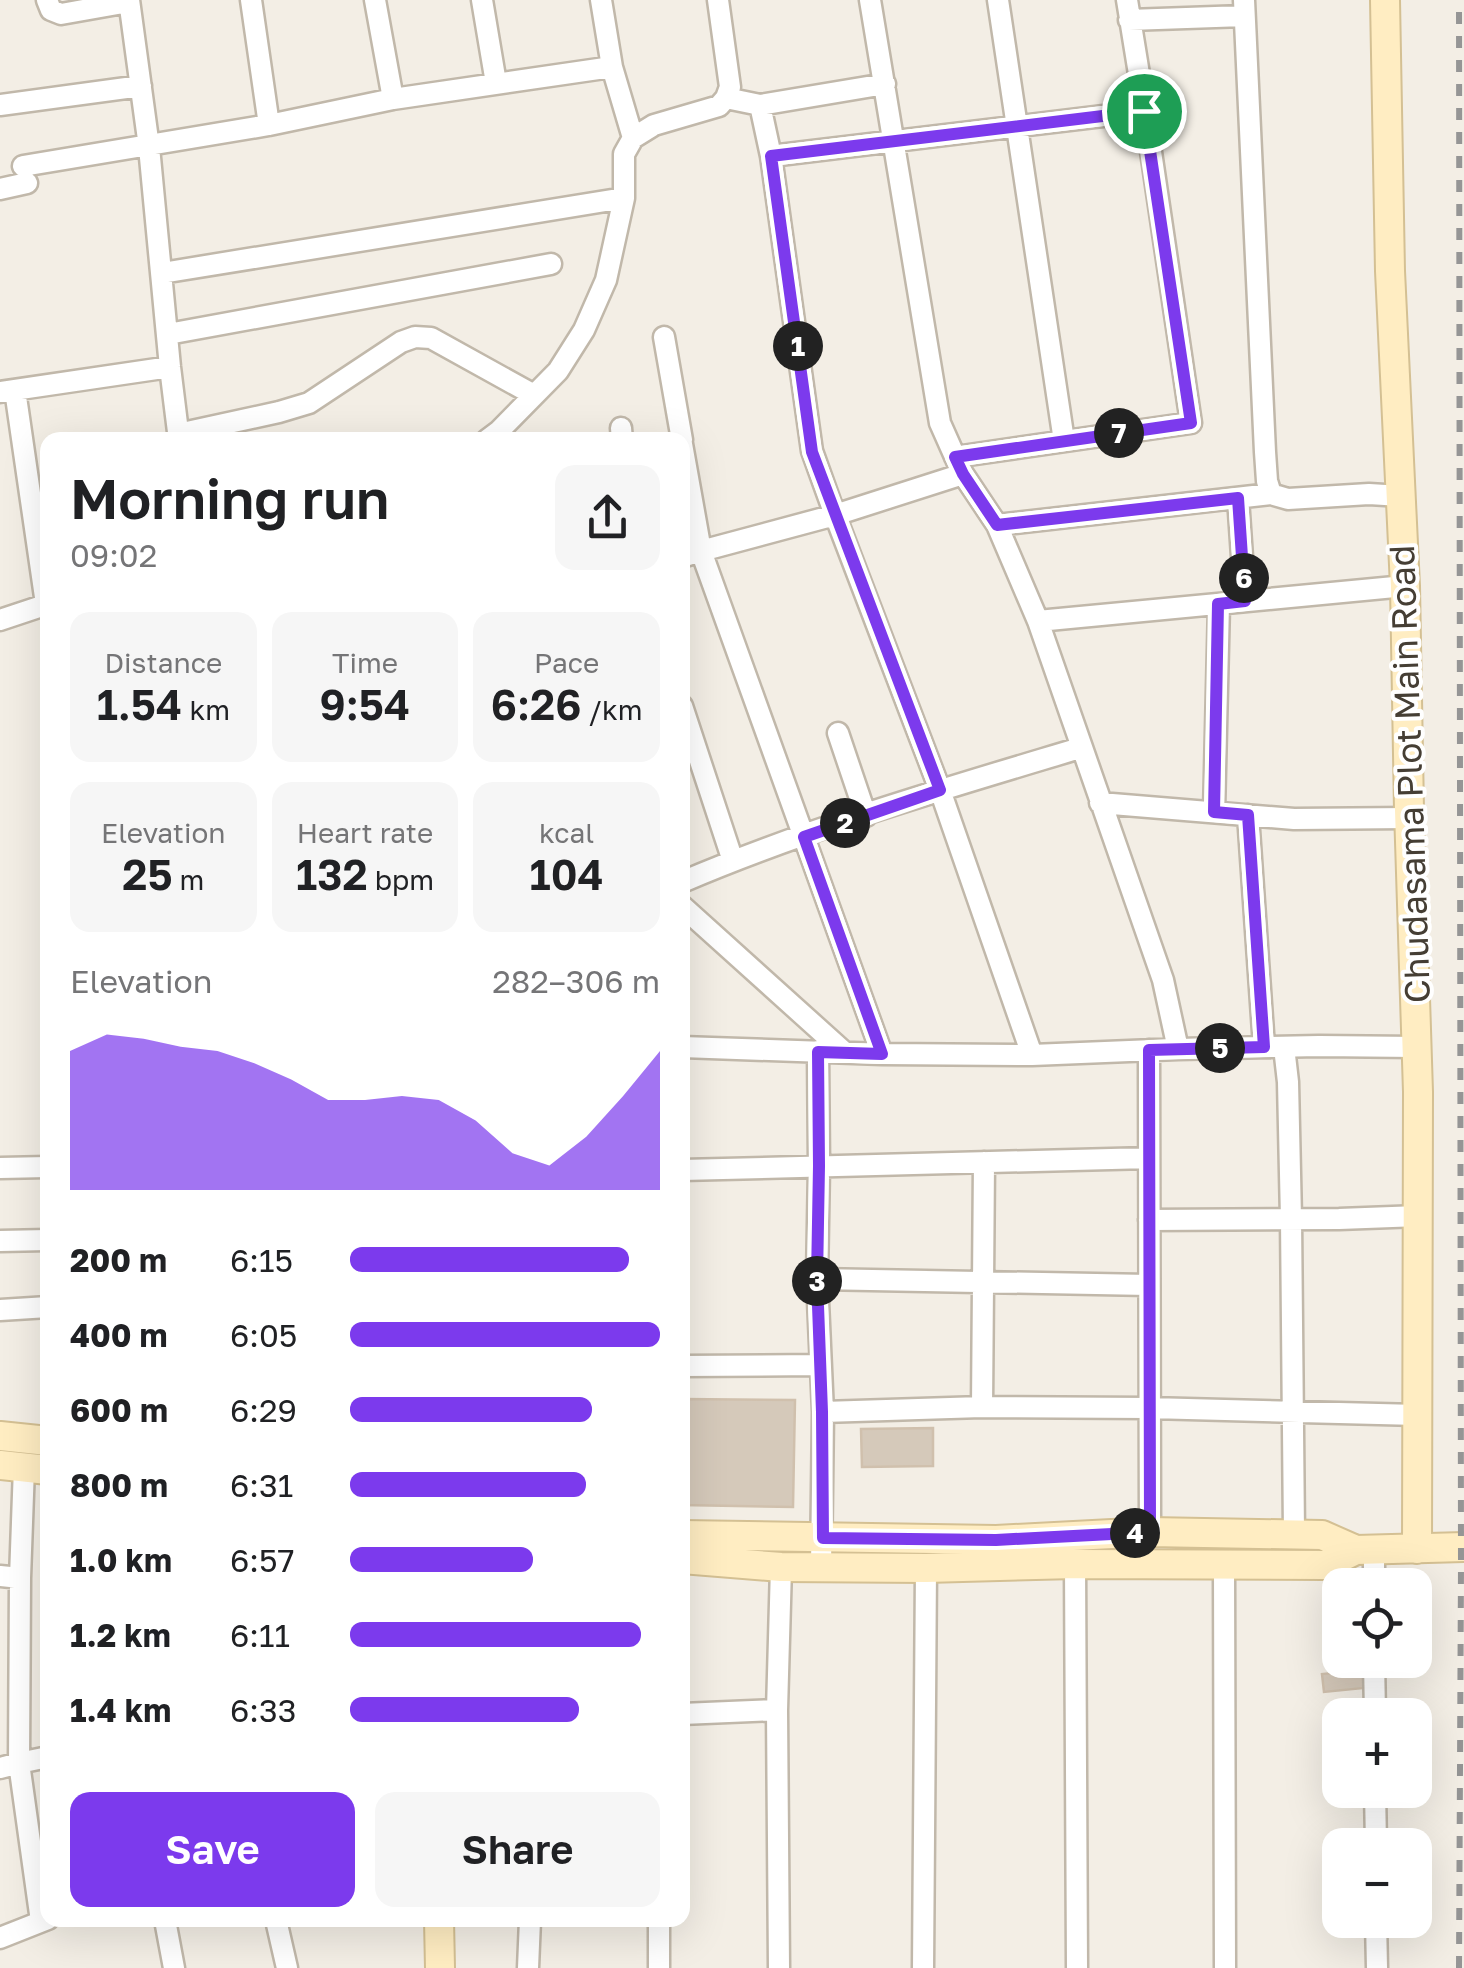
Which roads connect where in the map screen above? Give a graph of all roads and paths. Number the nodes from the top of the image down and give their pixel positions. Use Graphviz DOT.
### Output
graph roads {
  1 [pos="47,0"];
  2 [pos="251,0"];
  3 [pos="375,0"];
  4 [pos="482,0"];
  5 [pos="601,0"];
  6 [pos="718,0"];
  7 [pos="870,0"];
  8 [pos="998,0"];
  9 [pos="1385,0"];
  10 [pos="129,1"];
  11 [pos="1244,8"];
  12 [pos="1128,10"];
  13 [pos="612,67"];
  14 [pos="496,83"];
  15 [pos="885,84"];
  16 [pos="140,86"];
  17 [pos="726,98"];
  18 [pos="393,99"];
  19 [pos="0,105"];
  20 [pos="760,105"];
  21 [pos="1144,111"];
  22 [pos="269,125"];
  23 [pos="1017,127"];
  24 [pos="633,138"];
  25 [pos="895,142"];
  26 [pos="149,147"];
  27 [pos="771,156"];
  28 [pos="0,190"];
  29 [pos="624,198"];
  30 [pos="550,264"];
  31 [pos="162,274"];
  32 [pos="168,334"];
  33 [pos="664,337"];
  34 [pos="170,367"];
  35 [pos="8,391"];
  36 [pos="534,395"];
  37 [pos="178,432"];
  38 [pos="199,432"];
  39 [pos="501,432"];
  40 [pos="680,432"];
  41 [pos="1064,441"];
  42 [pos="959,465"];
  43 [pos="1272,494"];
  44 [pos="1401,496"];
  45 [pos="1238,498"];
  46 [pos="835,515"];
  47 [pos="997,525"];
  48 [pos="692,554"];
  49 [pos="40,566"];
  50 [pos="1405,586"];
  51 [pos="1245,601"];
  52 [pos="1218,604"];
  53 [pos="40,606"];
  54 [pos="0,620"];
  55 [pos="1038,621"];
  56 [pos="690,730"];
  57 [pos="838,733"];
  58 [pos="1080,748"];
  59 [pos="940,790"];
  60 [pos="1100,803"];
  61 [pos="1214,812"];
  62 [pos="1248,815"];
  63 [pos="866,816"];
  64 [pos="1409,818"];
  65 [pos="804,837"];
  66 [pos="733,860"];
  67 [pos="690,879"];
  68 [pos="690,913"];
  69 [pos="690,1047"];
  70 [pos="1274,1047"];
  71 [pos="1416,1047"];
  72 [pos="1178,1049"];
  73 [pos="1149,1050"];
  74 [pos="818,1052"];
  75 [pos="844,1052"];
  76 [pos="882,1054"];
  77 [pos="1032,1055"];
  78 [pos="1149,1158"];
  79 [pos="984,1162"];
  80 [pos="819,1166"];
  81 [pos="0,1168"];
  82 [pos="40,1168"];
  83 [pos="690,1170"];
  84 [pos="1419,1216"];
  85 [pos="1291,1219"];
  86 [pos="1149,1220"];
  87 [pos="40,1240"];
  88 [pos="0,1241"];
  89 [pos="817,1279"];
  90 [pos="982,1282"];
  91 [pos="1149,1286"];
  92 [pos="40,1308"];
  93 [pos="0,1310"];
  94 [pos="820,1364"];
  95 [pos="690,1366"];
  96 [pos="982,1407"];
  97 [pos="1150,1408"];
  98 [pos="822,1412"];
  99 [pos="1293,1412"];
  100 [pos="1418,1415"];
  101 [pos="0,1436"];
  102 [pos="40,1439"];
  103 [pos="24,1467"];
  104 [pos="1150,1532"];
  105 [pos="1294,1534"];
  106 [pos="690,1535"];
  107 [pos="823,1538"];
  108 [pos="1417,1548"];
  109 [pos="1464,1548"];
  110 [pos="1365,1550"];
  111 [pos="690,1560"];
  112 [pos="1074,1564"];
  113 [pos="1224,1566"];
  114 [pos="780,1567"];
  115 [pos="821,1567"];
  116 [pos="926,1568"];
  117 [pos="1370,1568"];
  118 [pos="10,1577"];
  119 [pos="777,1710"];
  120 [pos="690,1714"];
  121 [pos="40,1759"];
  122 [pos="10,1766"];
  123 [pos="40,1902"];
  124 [pos="40,1922"];
  125 [pos="166,1927"];
  126 [pos="278,1927"];
  127 [pos="440,1927"];
  128 [pos="530,1927"];
  129 [pos="659,1927"];
  130 [pos="0,1938"];
  131 [pos="1376,1938"];
  132 [pos="174,1968"];
  133 [pos="288,1968"];
  134 [pos="440,1968"];
  135 [pos="528,1968"];
  136 [pos="659,1968"];
  137 [pos="779,1968"];
  138 [pos="923,1968"];
  139 [pos="1078,1968"];
  140 [pos="1224,1968"];
  141 [pos="1376,1968"];
  1 -- 10 [label="street"];
  2 -- 22 [label="street"];
  3 -- 18 [label="street"];
  4 -- 14 [label="street"];
  5 -- 13 [label="street"];
  6 -- 17 [label="street"];
  7 -- 15 [label="street"];
  8 -- 23 [label="street"];
  9 -- 44 [label="street, Chudasama Plot Main Road"];
  10 -- 16 [label="street"];
  11 -- 12 [label="street"];
  11 -- 43 [label="street"];
  12 -- 21 [label="street"];
  13 -- 14 [label="street"];
  13 -- 24 [label="street"];
  14 -- 18 [label="street"];
  15 -- 20 [label="street"];
  15 -- 25 [label="street"];
  16 -- 19 [label="street"];
  16 -- 26 [label="street"];
  17 -- 20 [label="street"];
  17 -- 24 [label="street"];
  18 -- 22 [label="street"];
  20 -- 27 [label="street"];
  21 -- 23 [label="street"];
  21 -- 41 [label="street"];
  22 -- 26 [label="street"];
  23 -- 25 [label="street"];
  23 -- 41 [label="street"];
  24 -- 29 [label="street"];
  25 -- 27 [label="street"];
  25 -- 42 [label="street"];
  26 -- 28 [label="street"];
  26 -- 31 [label="street"];
  27 -- 46 [label="street"];
  29 -- 31 [label="street"];
  29 -- 36 [label="street"];
  30 -- 32 [label="street"];
  31 -- 32 [label="street"];
  32 -- 34 [label="street"];
  33 -- 40 [label="street"];
  34 -- 35 [label="street"];
  34 -- 37 [label="street"];
  35 -- 49 [label="street"];
  36 -- 38 [label="street"];
  36 -- 39 [label="street"];
  41 -- 42 [label="street"];
  42 -- 46 [label="street"];
  42 -- 47 [label="street"];
  43 -- 44 [label="street"];
  43 -- 45 [label="street"];
  44 -- 50 [label="street, Chudasama Plot Main Road"];
  45 -- 47 [label="street"];
  45 -- 51 [label="street"];
  46 -- 48 [label="street"];
  46 -- 59 [label="street"];
  47 -- 55 [label="street"];
  48 -- 65 [label="street"];
  50 -- 51 [label="street"];
  50 -- 64 [label="street, Chudasama Plot Main Road"];
  51 -- 52 [label="street"];
  52 -- 55 [label="street"];
  52 -- 61 [label="street"];
  53 -- 54 [label="street"];
  55 -- 58 [label="street"];
  56 -- 66 [label="street"];
  57 -- 63 [label="street"];
  58 -- 59 [label="street"];
  58 -- 60 [label="street"];
  59 -- 63 [label="street"];
  59 -- 77 [label="street"];
  60 -- 61 [label="street"];
  60 -- 72 [label="street"];
  61 -- 62 [label="street"];
  62 -- 64 [label="street"];
  62 -- 70 [label="street"];
  63 -- 65 [label="street"];
  64 -- 71 [label="street, Chudasama Plot Main Road"];
  65 -- 66 [label="street"];
  65 -- 76 [label="street"];
  66 -- 67 [label="street"];
  68 -- 75 [label="street"];
  69 -- 74 [label="street"];
  70 -- 71 [label="street"];
  70 -- 72 [label="street"];
  70 -- 85 [label="street"];
  71 -- 84 [label="street, Chudasama Plot Main Road"];
  72 -- 73 [label="street"];
  73 -- 77 [label="street"];
  73 -- 78 [label="street"];
  74 -- 75 [label="street"];
  74 -- 80 [label="street"];
  75 -- 76 [label="street"];
  76 -- 77 [label="street"];
  78 -- 79 [label="street"];
  78 -- 86 [label="street"];
  79 -- 80 [label="street"];
  79 -- 90 [label="street"];
  80 -- 83 [label="street"];
  80 -- 89 [label="street"];
  81 -- 82 [label="street"];
  84 -- 85 [label="street"];
  84 -- 100 [label="street, Chudasama Plot Main Road"];
  85 -- 86 [label="street"];
  85 -- 99 [label="street"];
  86 -- 91 [label="street"];
  87 -- 88 [label="street"];
  89 -- 90 [label="street"];
  89 -- 94 [label="street"];
  90 -- 91 [label="street"];
  90 -- 96 [label="street"];
  91 -- 97 [label="street"];
  92 -- 93 [label="street"];
  94 -- 95 [label="street"];
  94 -- 98 [label="street"];
  96 -- 97 [label="street"];
  96 -- 98 [label="street"];
  97 -- 99 [label="street"];
  97 -- 104 [label="street"];
  98 -- 107 [label="street"];
  99 -- 100 [label="street"];
  99 -- 105 [label="street"];
  100 -- 108 [label="street, Chudasama Plot Main Road"];
  101 -- 102 [label="street"];
  103 -- 118 [label="street"];
  104 -- 105 [label="street"];
  104 -- 107 [label="street"];
  105 -- 110 [label="street"];
  106 -- 107 [label="street"];
  107 -- 115 [label="street"];
  108 -- 109 [label="street"];
  108 -- 110 [label="street"];
  110 -- 113 [label="street"];
  110 -- 117 [label="street"];
  111 -- 114 [label="street"];
  112 -- 113 [label="street"];
  112 -- 116 [label="street"];
  112 -- 139 [label="street"];
  113 -- 140 [label="street"];
  114 -- 115 [label="street"];
  114 -- 119 [label="street"];
  115 -- 116 [label="street"];
  116 -- 138 [label="street"];
  118 -- 122 [label="street"];
  119 -- 120 [label="street"];
  119 -- 137 [label="street"];
  121 -- 122 [label="street"];
  122 -- 123 [label="street"];
  124 -- 130 [label="street"];
  125 -- 132 [label="street"];
  126 -- 133 [label="street"];
  127 -- 134 [label="street"];
  128 -- 135 [label="street"];
  129 -- 136 [label="street"];
  131 -- 141 [label="street"];
}
